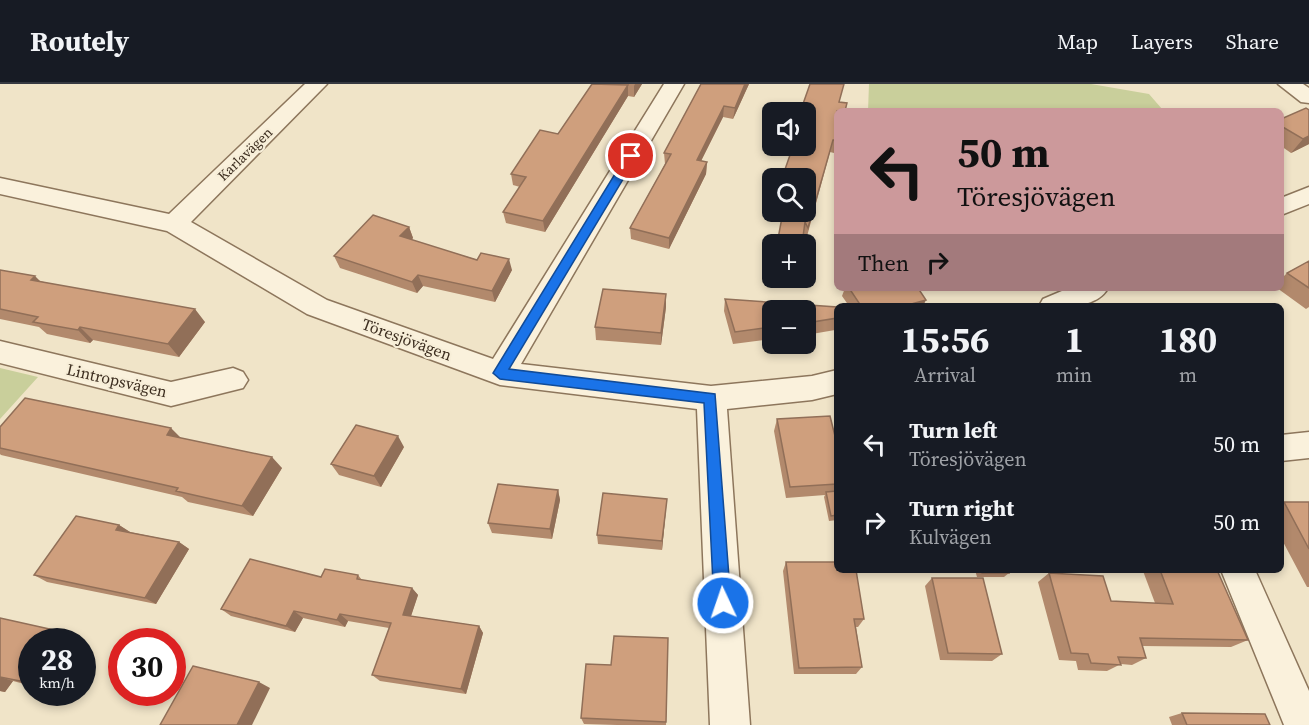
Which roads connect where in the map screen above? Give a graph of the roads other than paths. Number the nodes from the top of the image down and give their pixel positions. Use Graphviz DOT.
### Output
graph roads {
  1 [pos="317,84"];
  2 [pos="674,84"];
  3 [pos="1288,84"];
  4 [pos="1309,97"];
  5 [pos="0,186"];
  6 [pos="1309,195"];
  7 [pos="1284,206"];
  8 [pos="174,224"];
  9 [pos="1088,291"];
  10 [pos="1060,303"];
  11 [pos="0,352"];
  12 [pos="500,373"];
  13 [pos="233,380"];
  14 [pos="834,383"];
  15 [pos="711,398"];
  16 [pos="1309,445"];
  17 [pos="1284,448"];
  18 [pos="1239,573"];
  19 [pos="730,725"];
  20 [pos="1304,725"];
  1 -- 8 [label="street, Karlavägen"];
  2 -- 12 [label="street"];
  3 -- 4 [label="street"];
  5 -- 8 [label="street, Töresjövägen"];
  6 -- 7 [label="street"];
  8 -- 12 [label="street, Töresjövägen"];
  9 -- 10 [label="street"];
  11 -- 13 [label="street, Lintropsvägen"];
  12 -- 15 [label="street, Töresjövägen"];
  14 -- 15 [label="street, Töresjövägen"];
  15 -- 19 [label="street"];
  16 -- 17 [label="street"];
  18 -- 20 [label="street"];
}
